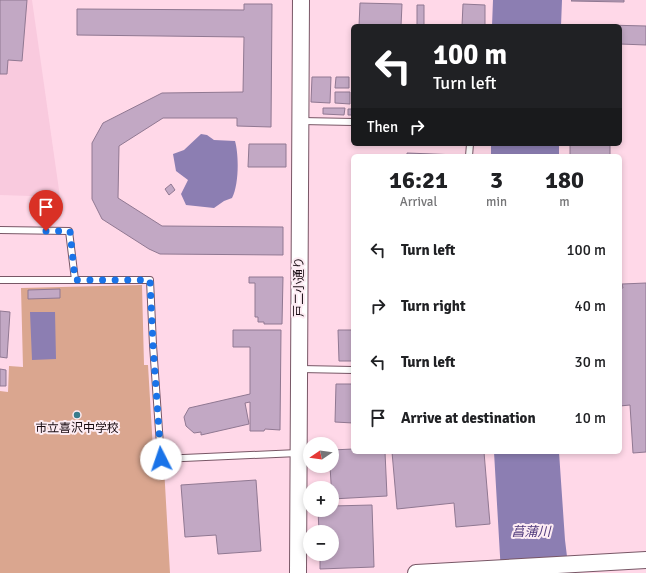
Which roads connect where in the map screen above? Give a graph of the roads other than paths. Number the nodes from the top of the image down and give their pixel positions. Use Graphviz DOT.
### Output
graph roads {
  1 [pos="301,0"];
  2 [pos="300,121"];
  3 [pos="351,122"];
  4 [pos="0,230"];
  5 [pos="0,280"];
  6 [pos="75,280"];
  7 [pos="299,369"];
  8 [pos="351,370"];
  9 [pos="298,453"];
  10 [pos="646,560"];
  11 [pos="298,573"];
  12 [pos="416,573"];
  1 -- 2 [label="street, 戸二小通り"];
  2 -- 3 [label="lane"];
  2 -- 7 [label="street, 戸二小通り"];
  4 -- 6 [label="lane"];
  5 -- 6 [label="lane"];
  6 -- 9 [label="lane"];
  7 -- 8 [label="lane"];
  7 -- 9 [label="street, 戸二小通り"];
  9 -- 11 [label="street, 戸二小通り"];
  10 -- 12 [label="street"];
}
